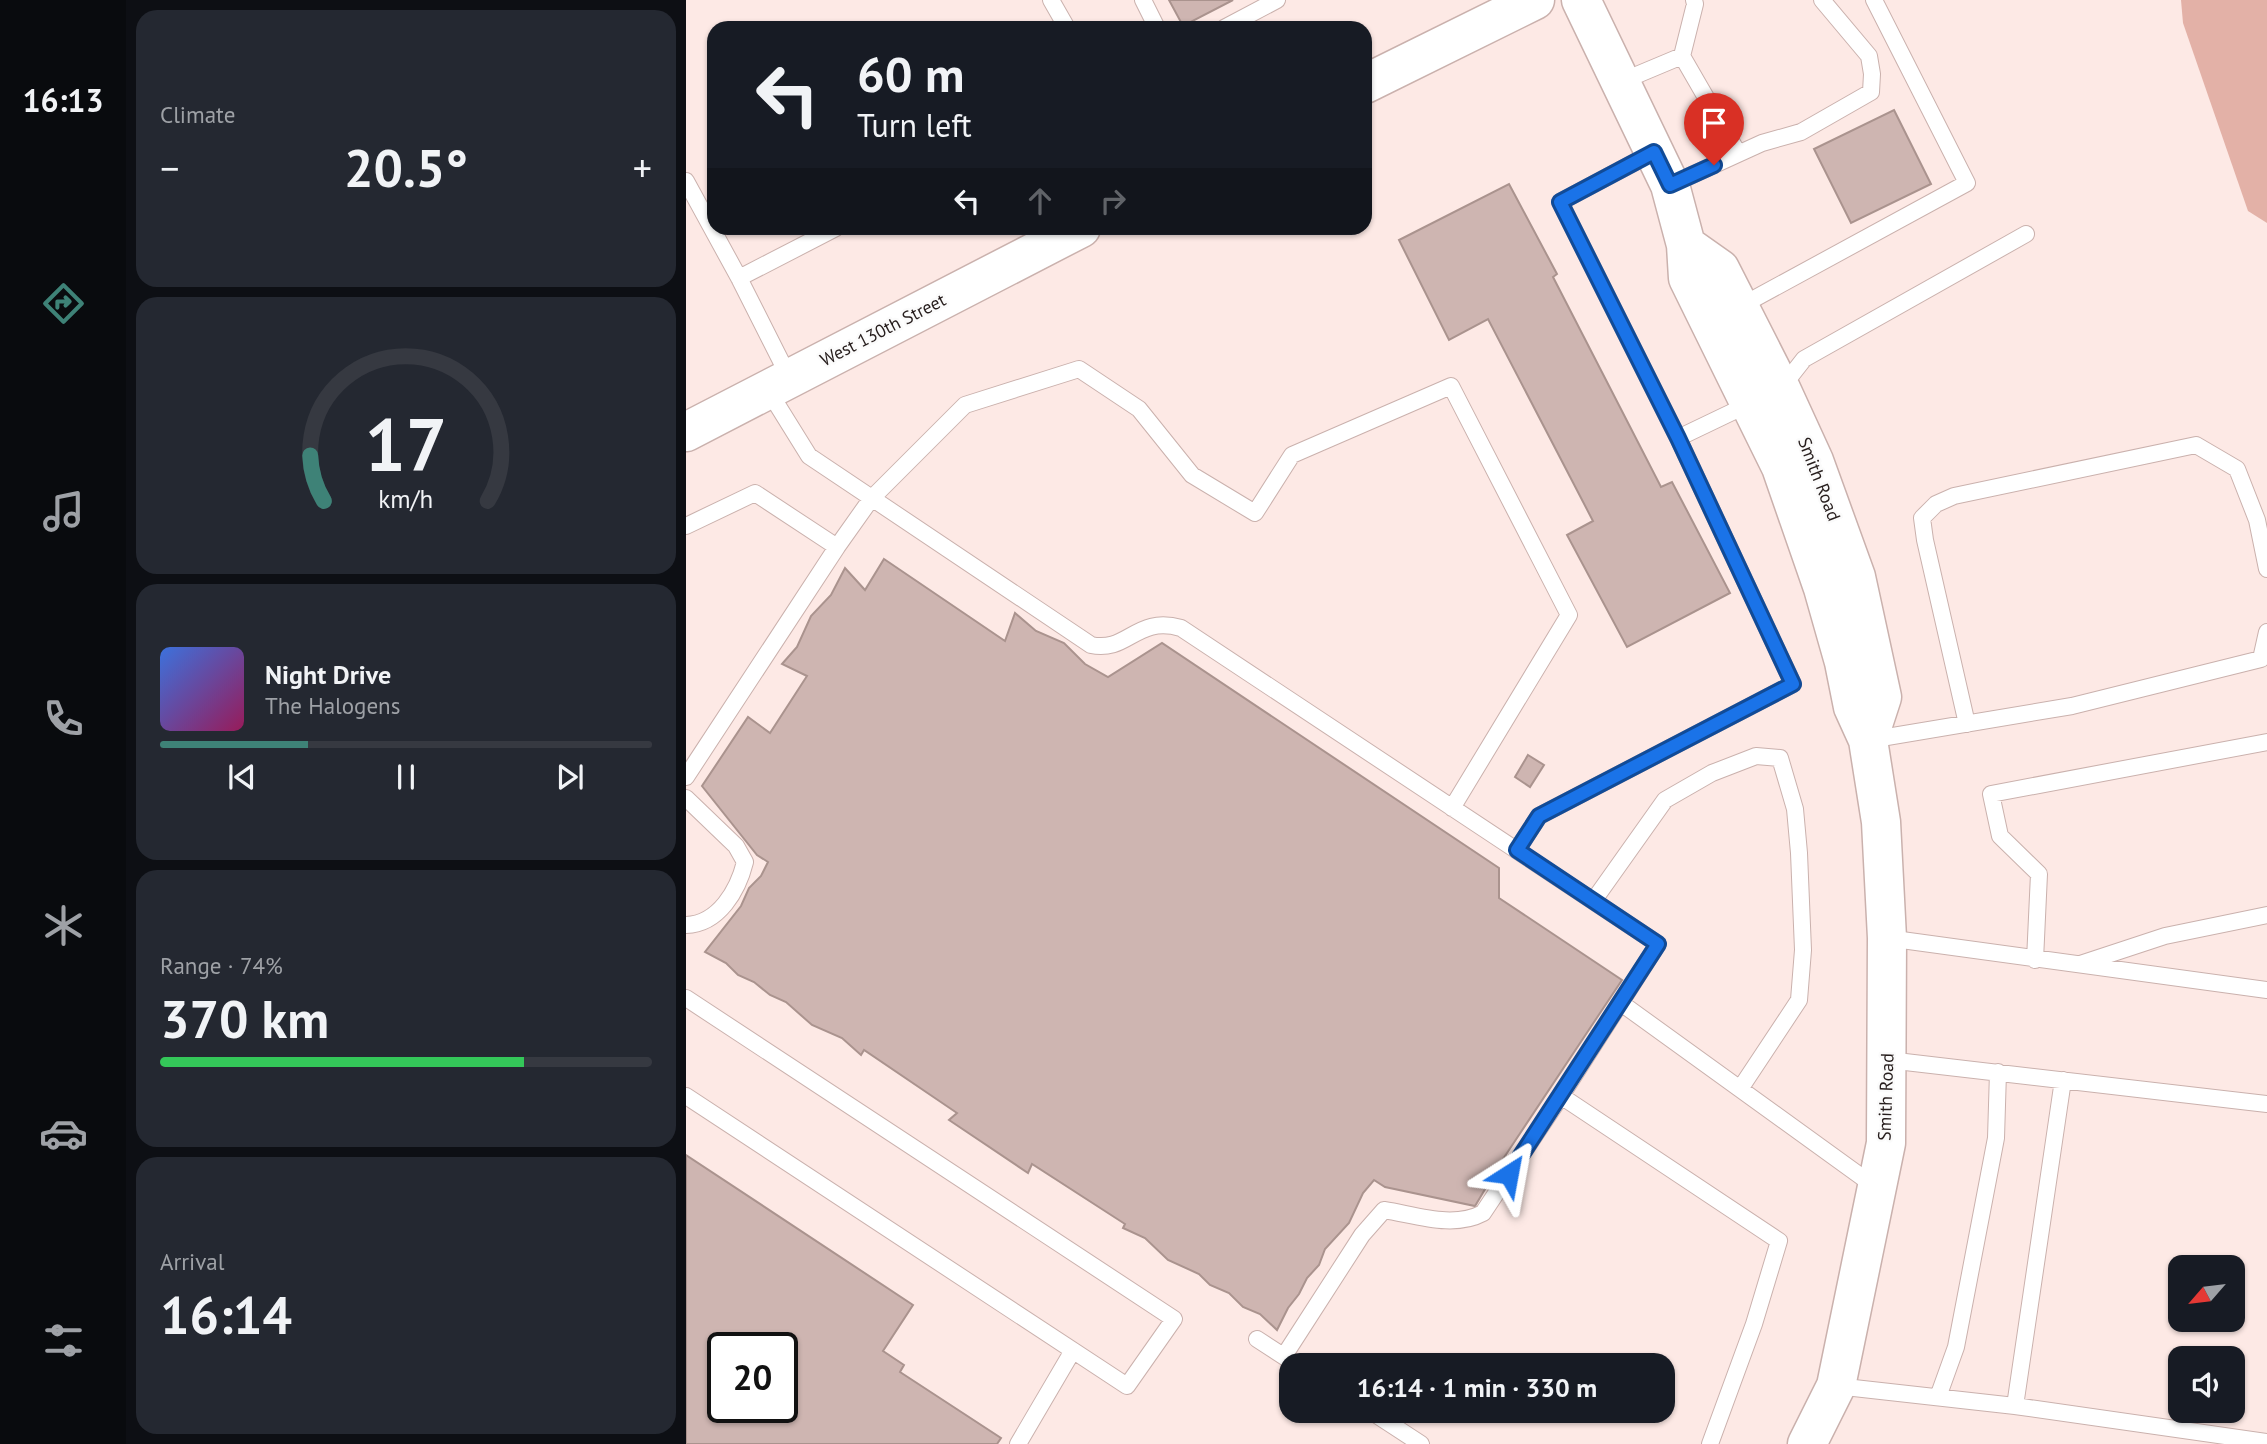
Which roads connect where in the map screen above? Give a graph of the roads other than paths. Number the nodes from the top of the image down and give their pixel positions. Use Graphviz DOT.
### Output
graph roads {
  1 [pos="1051,0"];
  2 [pos="1143,0"];
  3 [pos="1276,0"];
  4 [pos="1535,0"];
  5 [pos="1581,0"];
  6 [pos="1694,0"];
  7 [pos="1822,0"];
  8 [pos="1874,0"];
  9 [pos="1063,21"];
  10 [pos="1154,21"];
  11 [pos="1237,21"];
  12 [pos="1682,56"];
  13 [pos="1372,81"];
  14 [pos="1620,82"];
  15 [pos="1738,153"];
  16 [pos="1662,169"];
  17 [pos="686,181"];
  18 [pos="707,219"];
  19 [pos="2026,234"];
  20 [pos="716,235"];
  21 [pos="822,235"];
  22 [pos="1067,235"];
  23 [pos="1686,244"];
  24 [pos="739,278"];
  25 [pos="1739,307"];
  26 [pos="779,384"];
  27 [pos="1766,396"];
  28 [pos="686,432"];
  29 [pos="1678,438"];
  30 [pos="871,499"];
  31 [pos="686,526"];
  32 [pos="837,547"];
  33 [pos="2267,569"];
  34 [pos="2267,632"];
  35 [pos="1967,724"];
  36 [pos="1868,740"];
  37 [pos="2267,742"];
  38 [pos="686,777"];
  39 [pos="686,798"];
  40 [pos="1452,808"];
  41 [pos="1517,850"];
  42 [pos="1594,900"];
  43 [pos="2267,915"];
  44 [pos="686,925"];
  45 [pos="1887,938"];
  46 [pos="2035,960"];
  47 [pos="2077,965"];
  48 [pos="2267,990"];
  49 [pos="686,998"];
  50 [pos="1621,1003"];
  51 [pos="1888,1060"];
  52 [pos="1998,1072"];
  53 [pos="2063,1080"];
  54 [pos="1740,1089"];
  55 [pos="686,1096"];
  56 [pos="1561,1096"];
  57 [pos="2267,1104"];
  58 [pos="1877,1188"];
  59 [pos="1257,1339"];
  60 [pos="1072,1352"];
  61 [pos="1295,1353"];
  62 [pos="1279,1354"];
  63 [pos="1836,1386"];
  64 [pos="1938,1398"];
  65 [pos="2015,1406"];
  66 [pos="1389,1423"];
  67 [pos="2267,1442"];
  68 [pos="1018,1444"];
  69 [pos="1422,1444"];
  70 [pos="1710,1444"];
  71 [pos="1807,1444"];
  1 -- 9 [label="lane"];
  2 -- 10 [label="lane"];
  3 -- 11 [label="lane"];
  4 -- 13 [label="main road"];
  5 -- 14 [label="main road, Smith Road"];
  6 -- 12 [label="lane"];
  7 -- 15 [label="lane"];
  8 -- 25 [label="lane"];
  12 -- 14 [label="lane"];
  12 -- 15 [label="lane"];
  14 -- 16 [label="main road, Smith Road"];
  15 -- 16 [label="lane"];
  16 -- 23 [label="main road, Smith Road"];
  16 -- 29 [label="lane"];
  17 -- 18 [label="lane"];
  19 -- 27 [label="lane"];
  20 -- 24 [label="lane"];
  21 -- 24 [label="lane"];
  22 -- 26 [label="main road, West 130th Street"];
  23 -- 25 [label="main road, Smith Road"];
  23 -- 27 [label="main road, Smith Road"];
  24 -- 26 [label="lane"];
  25 -- 27 [label="main road, Smith Road"];
  26 -- 28 [label="main road, West 130th Street"];
  26 -- 30 [label="lane"];
  27 -- 29 [label="lane"];
  27 -- 36 [label="main road, Smith Road"];
  29 -- 41 [label="lane"];
  30 -- 32 [label="lane"];
  30 -- 40 [label="lane"];
  30 -- 40 [label="lane"];
  31 -- 32 [label="lane"];
  32 -- 38 [label="lane"];
  33 -- 35 [label="lane"];
  34 -- 35 [label="lane"];
  35 -- 36 [label="lane"];
  36 -- 45 [label="main road, Smith Road"];
  37 -- 46 [label="lane"];
  39 -- 44 [label="lane"];
  40 -- 41 [label="lane"];
  41 -- 42 [label="lane"];
  42 -- 50 [label="lane"];
  42 -- 54 [label="lane"];
  43 -- 47 [label="lane"];
  45 -- 46 [label="lane"];
  45 -- 51 [label="main road, Smith Road"];
  46 -- 47 [label="lane"];
  47 -- 48 [label="lane"];
  49 -- 60 [label="lane"];
  50 -- 54 [label="lane"];
  50 -- 56 [label="lane"];
  51 -- 52 [label="lane"];
  51 -- 58 [label="main road, Smith Road"];
  52 -- 53 [label="lane"];
  52 -- 64 [label="lane"];
  53 -- 57 [label="lane"];
  53 -- 65 [label="lane"];
  54 -- 58 [label="lane"];
  55 -- 60 [label="lane"];
  56 -- 61 [label="lane"];
  56 -- 70 [label="lane"];
  58 -- 63 [label="main road, Smith Road"];
  59 -- 62 [label="lane"];
  60 -- 68 [label="lane"];
  63 -- 64 [label="lane"];
  63 -- 71 [label="main road, Smith Road"];
  64 -- 65 [label="lane"];
  65 -- 67 [label="lane"];
  66 -- 69 [label="lane"];
}
